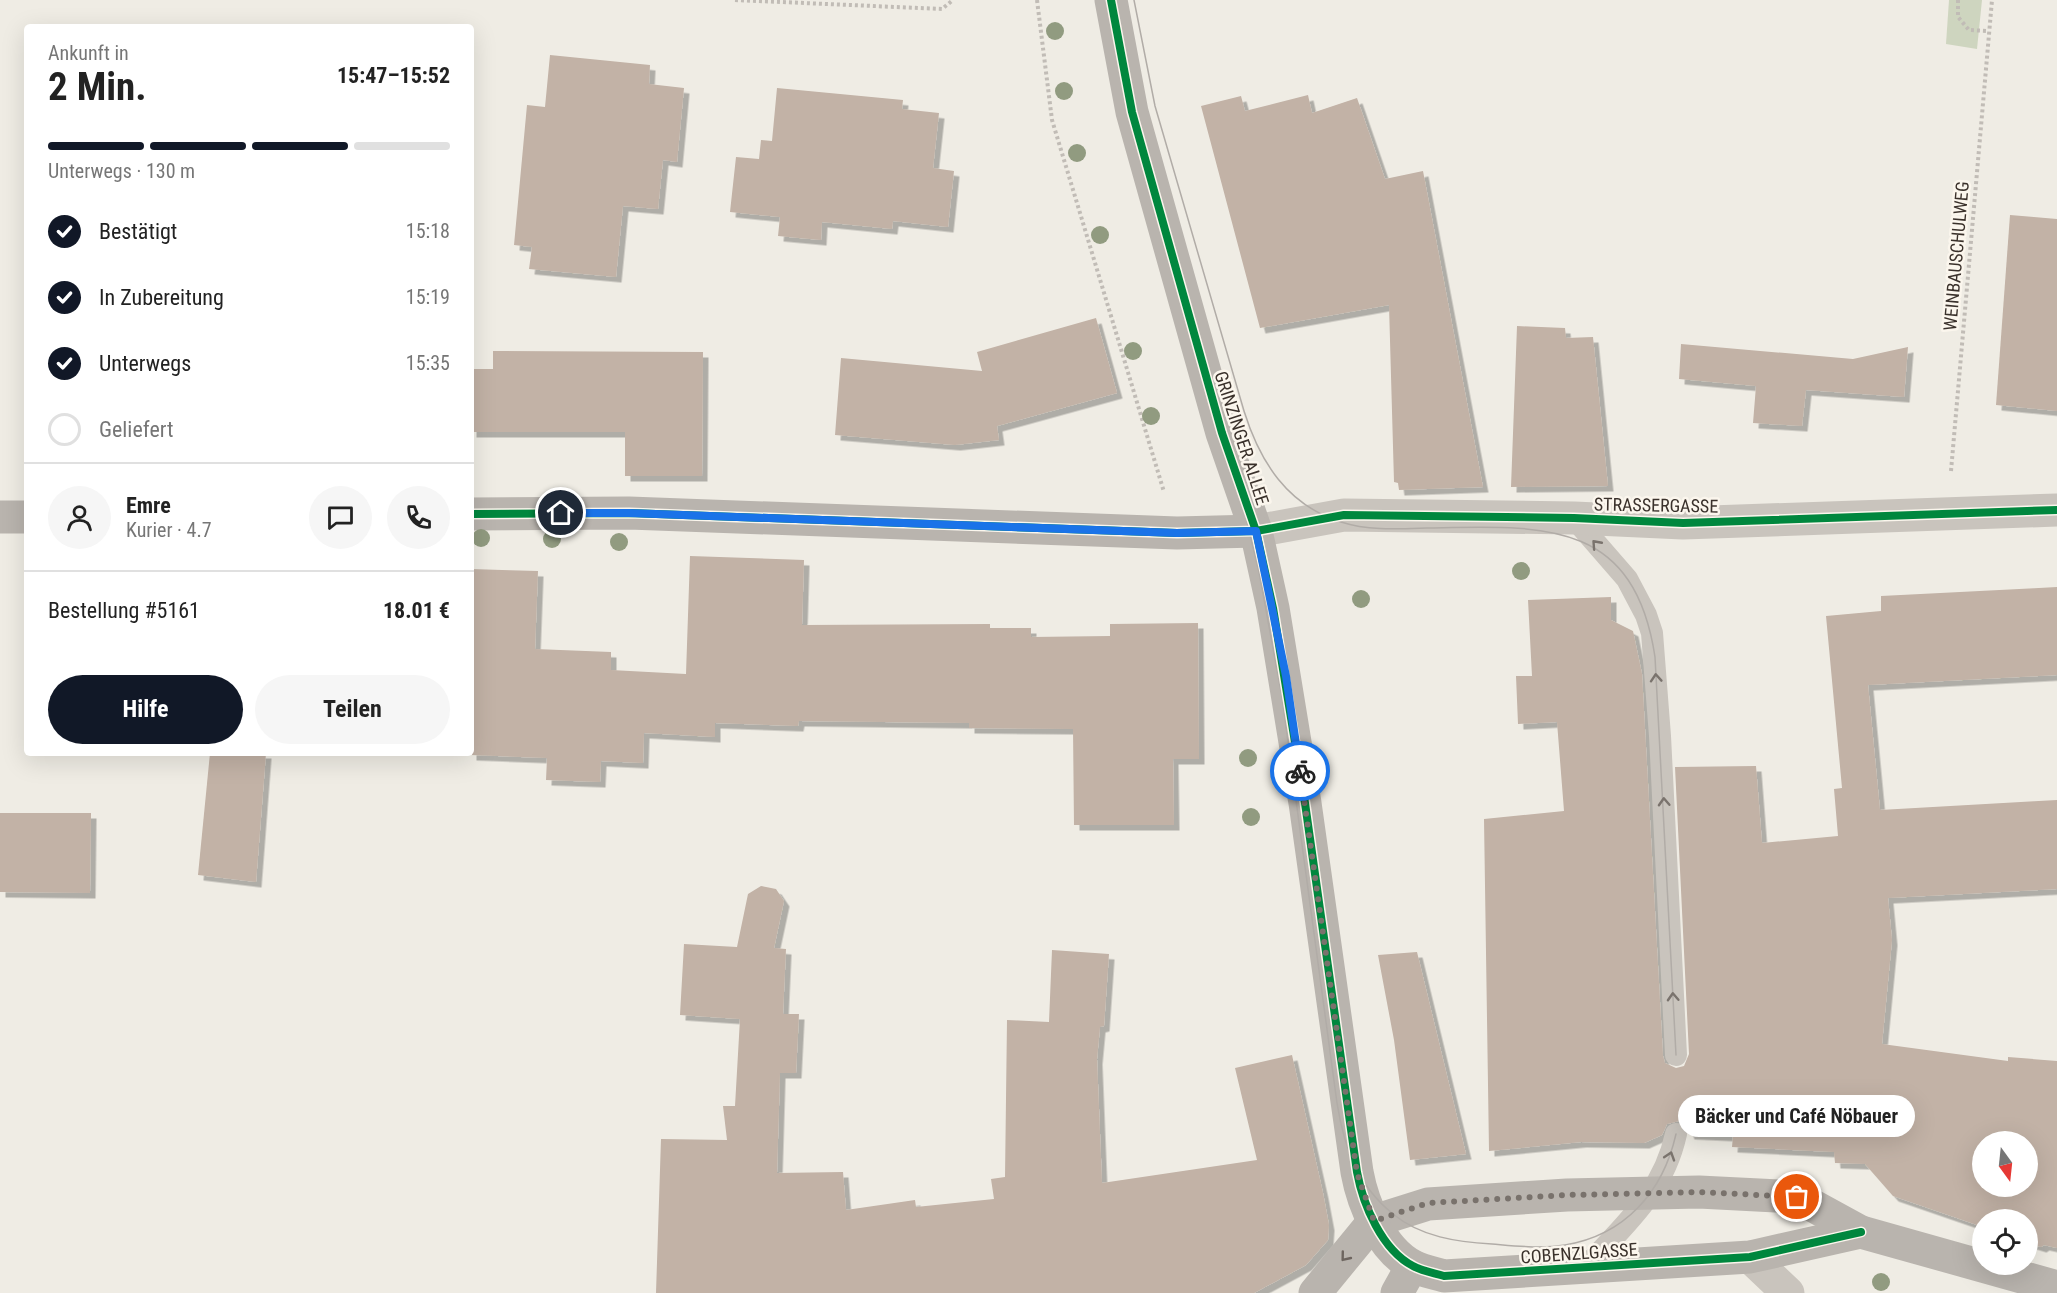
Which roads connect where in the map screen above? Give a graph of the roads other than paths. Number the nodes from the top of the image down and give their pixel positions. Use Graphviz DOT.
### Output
graph roads {
  1 [pos="1111,0"];
  2 [pos="2057,510"];
  3 [pos="474,514"];
  4 [pos="24,517"];
  5 [pos="0,518"];
  6 [pos="1574,518"];
  7 [pos="1256,531"];
  8 [pos="1676,1055"];
  9 [pos="1676,1134"];
  10 [pos="1653,1193"];
  11 [pos="1374,1221"];
  12 [pos="1861,1232"];
  13 [pos="1750,1257"];
  14 [pos="1586,1268"];
  15 [pos="1405,1280"];
  16 [pos="2057,1287"];
  17 [pos="1315,1293"];
  18 [pos="1788,1293"];
  1 -- 7 [label="street, GRINZINGER ALLEE"];
  2 -- 6 [label="street, STRASSERGASSE"];
  3 -- 7 [label="street"];
  4 -- 5 [label="street"];
  6 -- 7 [label="street, STRASSERGASSE"];
  8 -- 6 [label="lane, one-way"];
  7 -- 11 [label="street, GRINZINGER ALLEE"];
  10 -- 9 [label="lane, one-way"];
  10 -- 11 [label="street"];
  10 -- 12 [label="street"];
  10 -- 14 [label="lane"];
  11 -- 15 [label="street, GRINZINGER ALLEE"];
  11 -- 17 [label="street, one-way"];
  12 -- 13 [label="street, COBENZLGASSE"];
  12 -- 16 [label="street"];
  13 -- 14 [label="street, COBENZLGASSE"];
  13 -- 18 [label="street"];
  14 -- 15 [label="street, COBENZLGASSE"];
}
